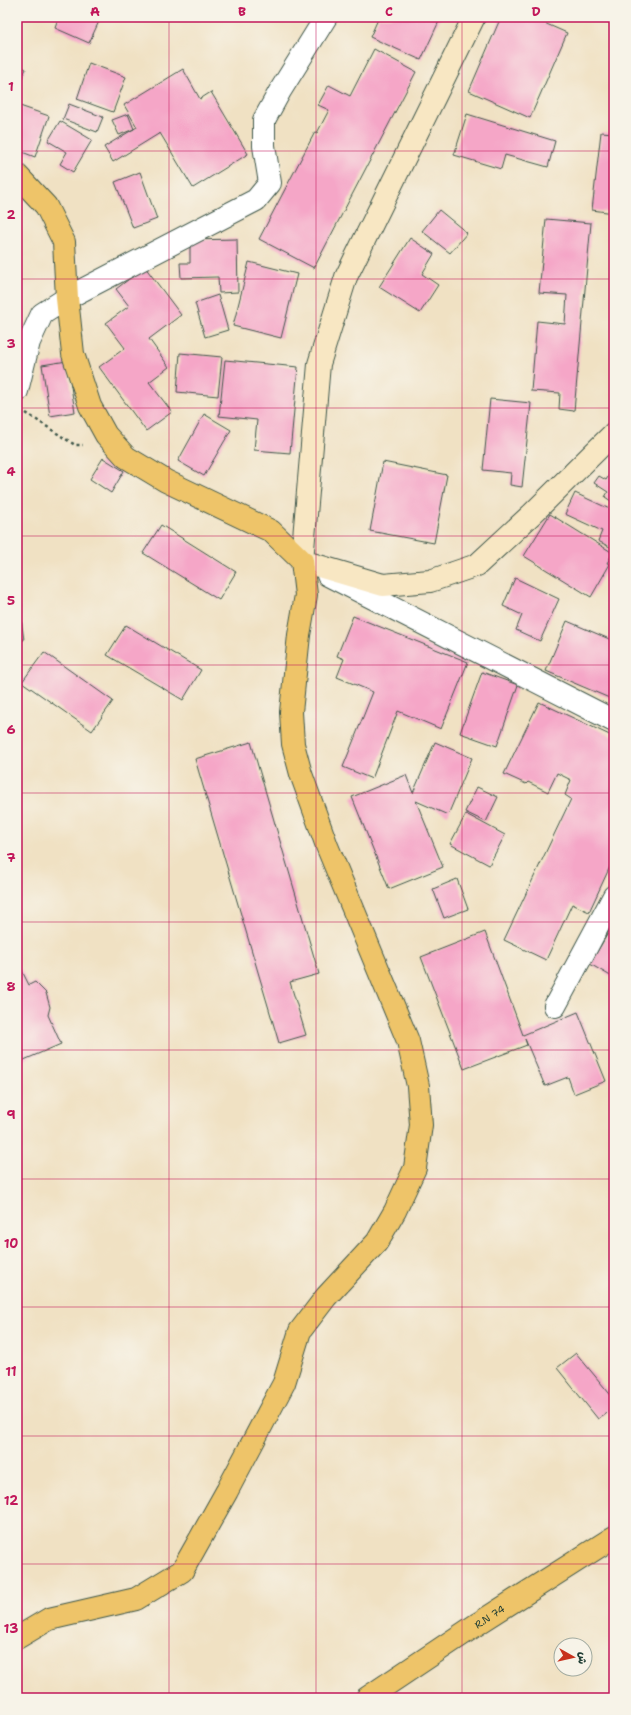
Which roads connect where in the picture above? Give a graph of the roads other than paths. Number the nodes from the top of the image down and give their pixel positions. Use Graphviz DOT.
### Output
graph roads {
  1 [pos="326,17"];
  2 [pos="474,17"];
  3 [pos="17,175"];
  4 [pos="67,298"];
  5 [pos="17,390"];
  6 [pos="614,432"];
  7 [pos="302,561"];
  8 [pos="614,721"];
  9 [pos="614,896"];
  10 [pos="555,1006"];
  11 [pos="614,1537"];
  12 [pos="17,1638"];
  13 [pos="367,1698"];
  1 -- 4 [label="street"];
  2 -- 7 [label="street"];
  3 -- 4 [label="main road"];
  4 -- 5 [label="street"];
  4 -- 7 [label="main road"];
  6 -- 7 [label="street"];
  7 -- 8 [label="street"];
  7 -- 12 [label="main road"];
  9 -- 10 [label="street"];
  11 -- 13 [label="main road, R.N 74"];
}
